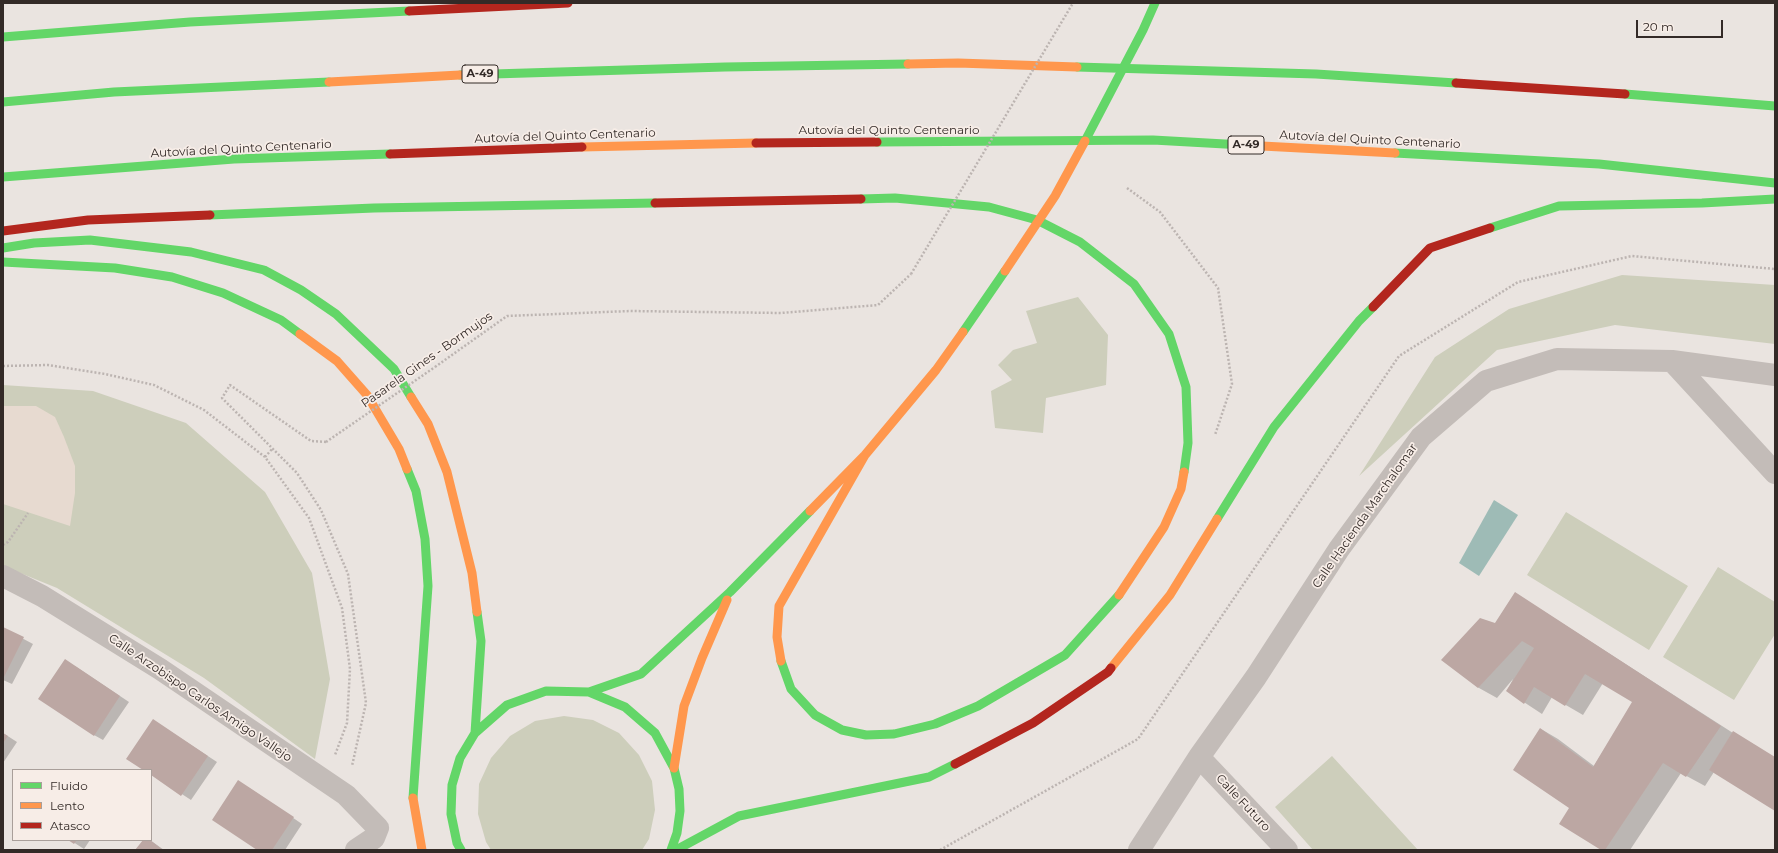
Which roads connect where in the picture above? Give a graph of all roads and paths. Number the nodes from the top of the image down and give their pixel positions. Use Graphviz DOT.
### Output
graph roads {
  1 [pos="568,3"];
  2 [pos="1073,3"];
  3 [pos="1155,3"];
  4 [pos="3,37"];
  5 [pos="3,102"];
  6 [pos="1775,106"];
  7 [pos="3,177"];
  8 [pos="1775,183"];
  9 [pos="1775,199"];
  10 [pos="3,231"];
  11 [pos="3,248"];
  12 [pos="3,262"];
  13 [pos="1775,269"];
  14 [pos="1672,362"];
  15 [pos="3,366"];
  16 [pos="1775,375"];
  17 [pos="273,448"];
  18 [pos="865,455"];
  19 [pos="265,457"];
  20 [pos="1775,473"];
  21 [pos="28,512"];
  22 [pos="3,545"];
  23 [pos="3,576"];
  24 [pos="730,592"];
  25 [pos="588,692"];
  26 [pos="475,733"];
  27 [pos="1199,756"];
  28 [pos="674,768"];
  29 [pos="320,779"];
  30 [pos="346,795"];
  31 [pos="356,850"];
  32 [pos="422,850"];
  33 [pos="461,850"];
  34 [pos="671,850"];
  35 [pos="676,850"];
  36 [pos="940,850"];
  37 [pos="1139,850"];
  38 [pos="1287,850"];
  1 -- 4 [label="main road"];
  2 -- 17 [label="path, Pasarela Gines - Bormujos, bridge"];
  3 -- 18 [label="main road, bridge"];
  5 -- 6 [label="main road, A-49"];
  7 -- 8 [label="main road, Autovía del Quinto Centenario / A-49"];
  9 -- 35 [label="main road"];
  10 -- 18 [label="main road"];
  11 -- 26 [label="main road"];
  12 -- 32 [label="main road"];
  13 -- 36 [label="path"];
  14 -- 16 [label="street, Calle Hacienda Marchalomar"];
  14 -- 20 [label="street"];
  14 -- 27 [label="street, Calle Hacienda Marchalomar"];
  15 -- 19 [label="path"];
  17 -- 19 [label="path"];
  17 -- 30 [label="path, Pasarela Gines - Bormujos"];
  18 -- 24 [label="main road"];
  19 -- 29 [label="path"];
  21 -- 22 [label="path"];
  23 -- 29 [label="street, Calle Arzobispo Carlos Amigo Vallejo"];
  24 -- 25 [label="main road"];
  24 -- 28 [label="main road"];
  25 -- 26 [label="main road"];
  25 -- 28 [label="main road"];
  26 -- 33 [label="main road"];
  27 -- 37 [label="street, Calle Hacienda Marchalomar"];
  27 -- 38 [label="street, Calle Futuro"];
  28 -- 34 [label="main road"];
  29 -- 30 [label="street, Calle Arzobispo Carlos Amigo Vallejo"];
  30 -- 31 [label="street, Calle Arzobispo Carlos Amigo Vallejo"];
}
